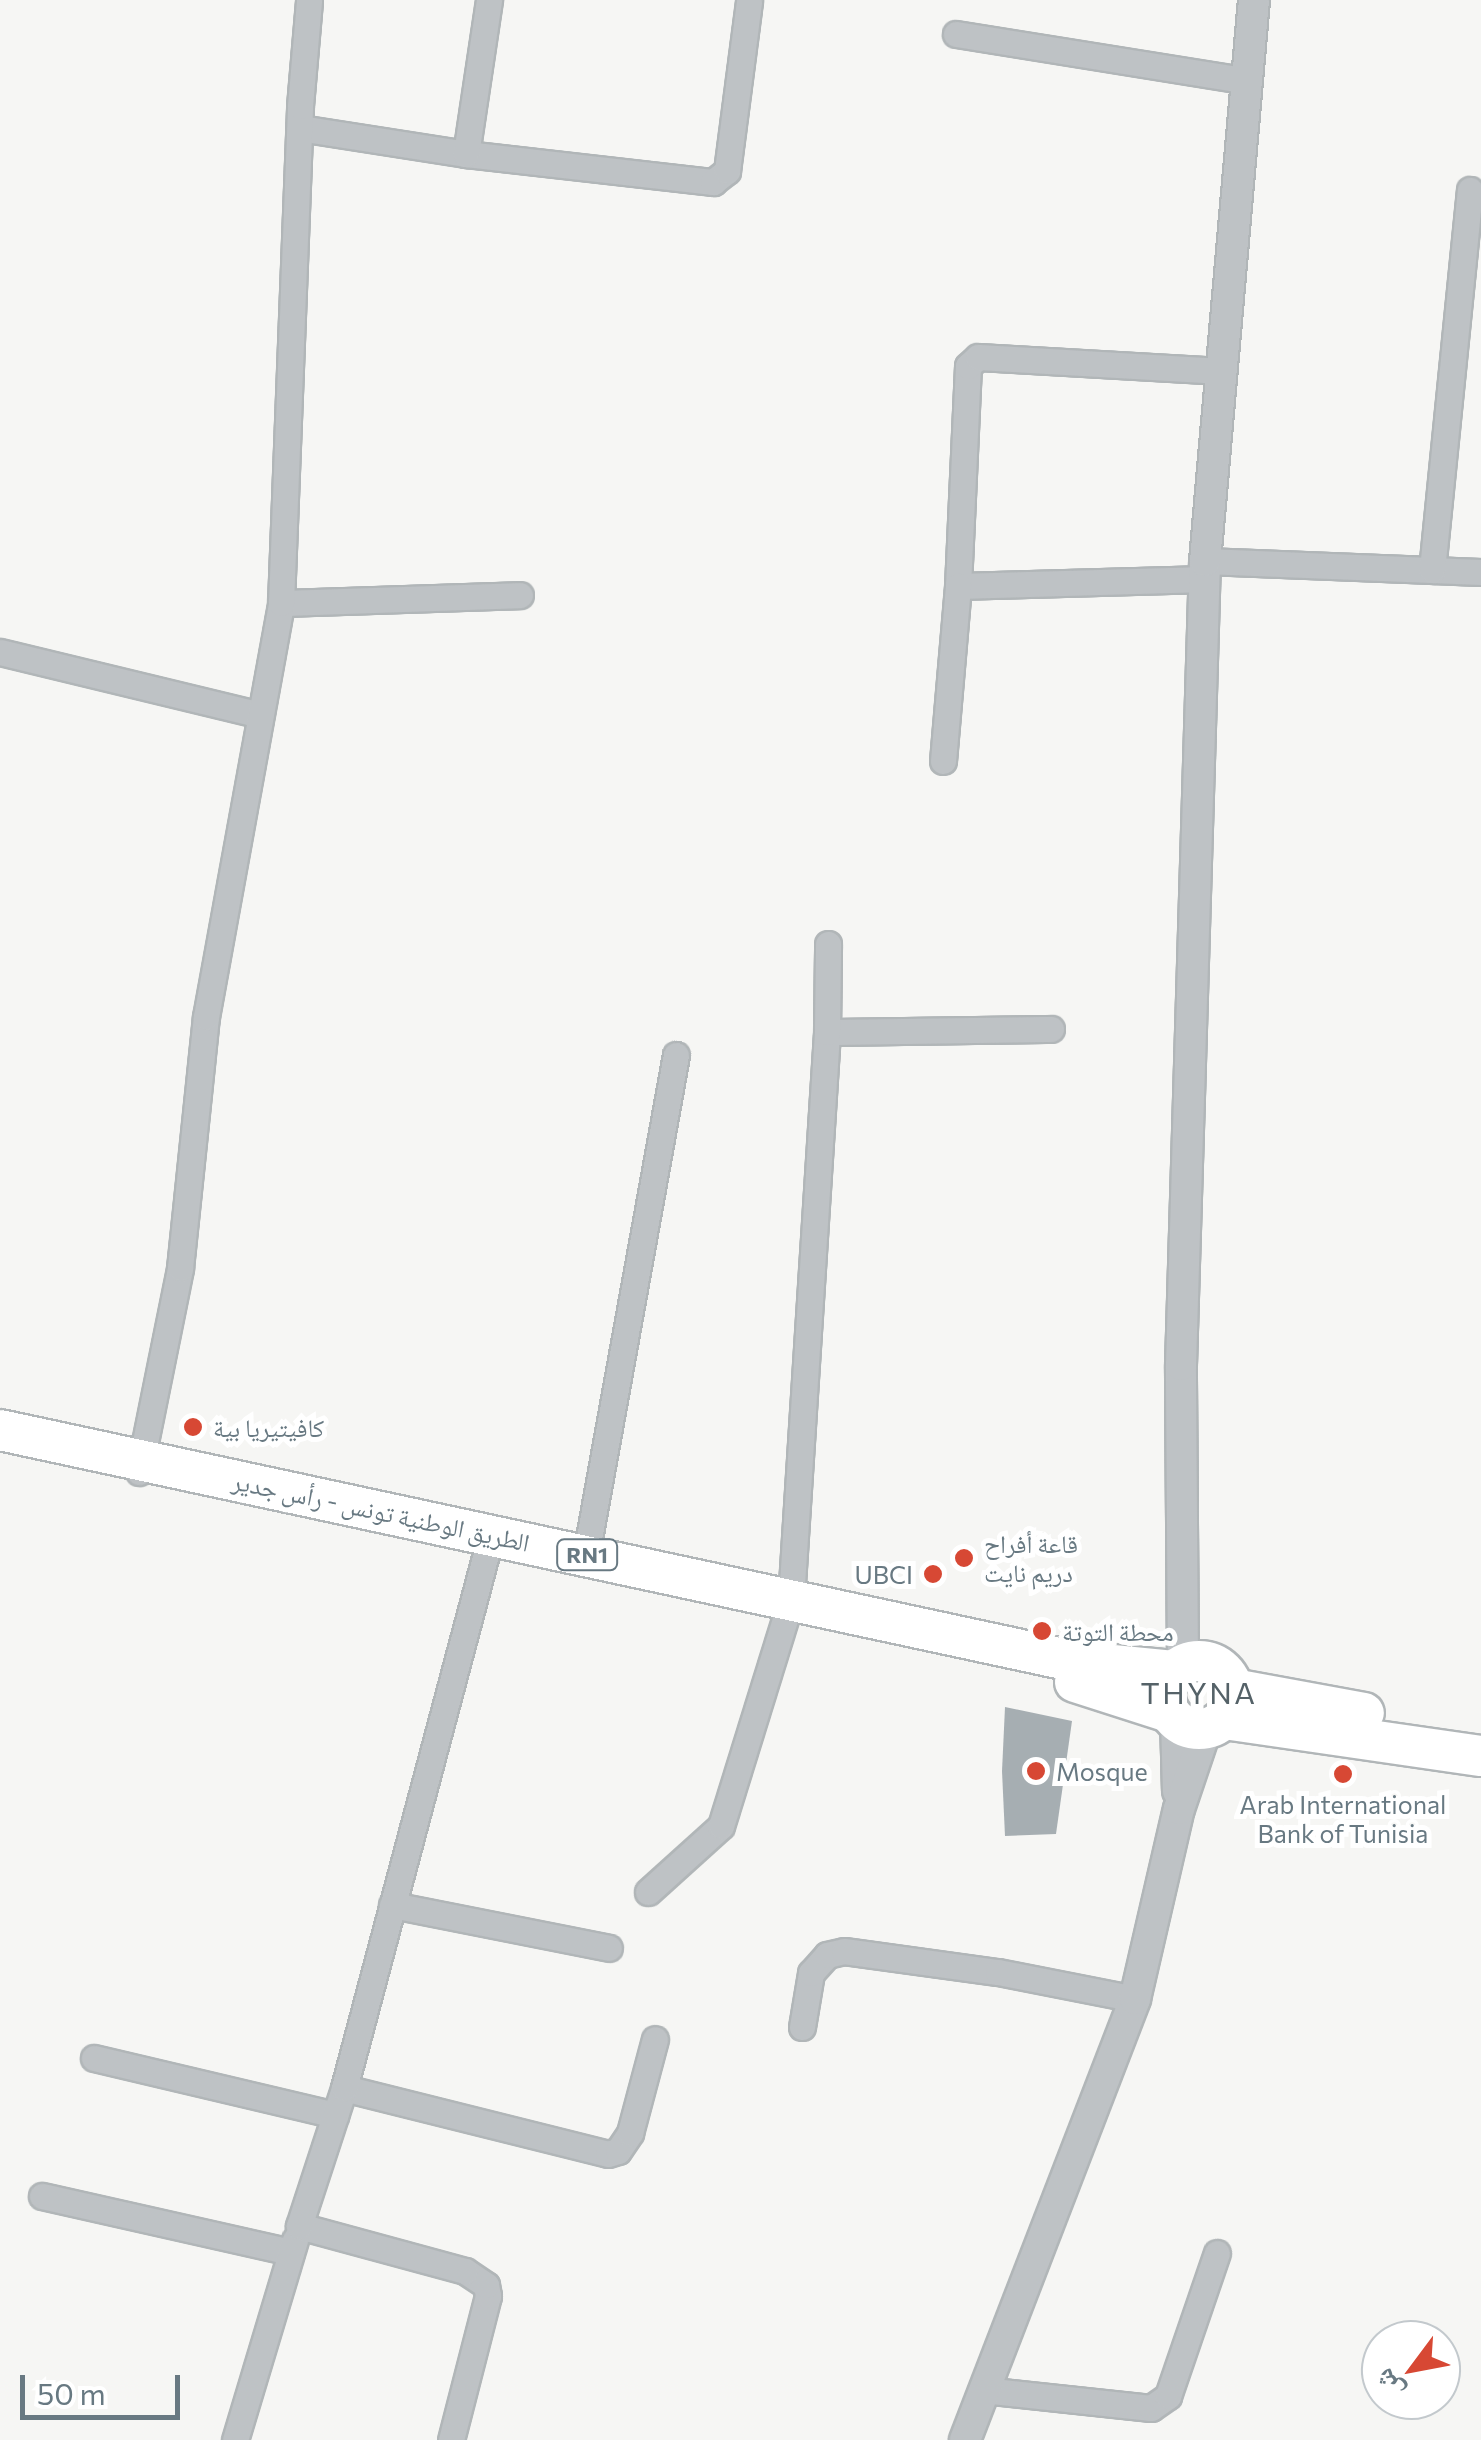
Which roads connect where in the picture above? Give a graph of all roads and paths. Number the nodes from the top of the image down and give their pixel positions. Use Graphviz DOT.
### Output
graph roads {
  1 [pos="309,0"];
  2 [pos="489,0"];
  3 [pos="1254,0"];
  4 [pos="750,1"];
  5 [pos="956,34"];
  6 [pos="1248,82"];
  7 [pos="300,128"];
  8 [pos="466,154"];
  9 [pos="1470,190"];
  10 [pos="1223,371"];
  11 [pos="1206,570"];
  12 [pos="1432,570"];
  13 [pos="1481,572"];
  14 [pos="958,586"];
  15 [pos="520,595"];
  16 [pos="281,602"];
  17 [pos="0,652"];
  18 [pos="260,715"];
  19 [pos="944,761"];
  20 [pos="828,944"];
  21 [pos="1052,1030"];
  22 [pos="827,1032"];
  23 [pos="676,1055"];
  24 [pos="0,1430"];
  25 [pos="0,1455"];
  26 [pos="139,1470"];
  27 [pos="489,1544"];
  28 [pos="586,1555"];
  29 [pos="788,1610"];
  30 [pos="1179,1668"];
  31 [pos="1201,1714"];
  32 [pos="1481,1733"];
  33 [pos="1481,1756"];
  34 [pos="648,1892"];
  35 [pos="392,1905"];
  36 [pos="609,1948"];
  37 [pos="1136,1999"];
  38 [pos="802,2027"];
  39 [pos="655,2040"];
  40 [pos="94,2058"];
  41 [pos="344,2088"];
  42 [pos="335,2115"];
  43 [pos="42,2196"];
  44 [pos="299,2226"];
  45 [pos="291,2252"];
  46 [pos="1218,2253"];
  47 [pos="983,2390"];
  48 [pos="235,2440"];
  49 [pos="452,2440"];
  50 [pos="964,2440"];
  1 -- 7 [label="street"];
  2 -- 8 [label="street"];
  3 -- 6 [label="street"];
  4 -- 8 [label="street"];
  5 -- 6 [label="street"];
  6 -- 10 [label="street"];
  7 -- 8 [label="street"];
  7 -- 16 [label="street"];
  9 -- 12 [label="street"];
  10 -- 11 [label="street"];
  10 -- 14 [label="street"];
  11 -- 12 [label="street"];
  11 -- 14 [label="street"];
  11 -- 30 [label="street"];
  12 -- 13 [label="street"];
  14 -- 19 [label="street"];
  15 -- 16 [label="street"];
  16 -- 18 [label="street"];
  17 -- 18 [label="street"];
  18 -- 26 [label="street"];
  20 -- 22 [label="street"];
  21 -- 22 [label="street"];
  22 -- 29 [label="street"];
  23 -- 28 [label="street"];
  24 -- 26 [label="highway, الطريق الوطنية تونس - رأس جدير / RN1"];
  25 -- 26 [label="highway, الطريق الوطنية تونس - رأس جدير / RN1"];
  26 -- 27 [label="highway, الطريق الوطنية تونس - رأس جدير / RN1"];
  27 -- 28 [label="highway, الطريق الوطنية تونس - رأس جدير / RN1"];
  27 -- 29 [label="highway, الطريق الوطنية تونس - رأس جدير / RN1"];
  27 -- 35 [label="street"];
  28 -- 29 [label="highway, الطريق الوطنية تونس - رأس جدير / RN1"];
  29 -- 30 [label="highway, الطريق الوطنية تونس - رأس جدير / RN1"];
  29 -- 31 [label="highway, الطريق الوطنية تونس - رأس جدير / RN1"];
  29 -- 34 [label="street"];
  30 -- 31 [label="highway"];
  30 -- 31 [label="highway, RN1"];
  31 -- 32 [label="highway, الطريق الوطنية تونس - رأس جدير / RN1"];
  31 -- 33 [label="highway, الطريق الوطنية تونس - رأس جدير / RN1"];
  31 -- 37 [label="street"];
  35 -- 36 [label="street"];
  35 -- 41 [label="street"];
  37 -- 38 [label="street"];
  37 -- 47 [label="street"];
  39 -- 41 [label="street"];
  40 -- 42 [label="street"];
  41 -- 42 [label="street"];
  42 -- 44 [label="street"];
  43 -- 45 [label="street"];
  44 -- 45 [label="street"];
  44 -- 49 [label="street"];
  45 -- 48 [label="street"];
  46 -- 47 [label="street"];
  47 -- 50 [label="street"];
}
